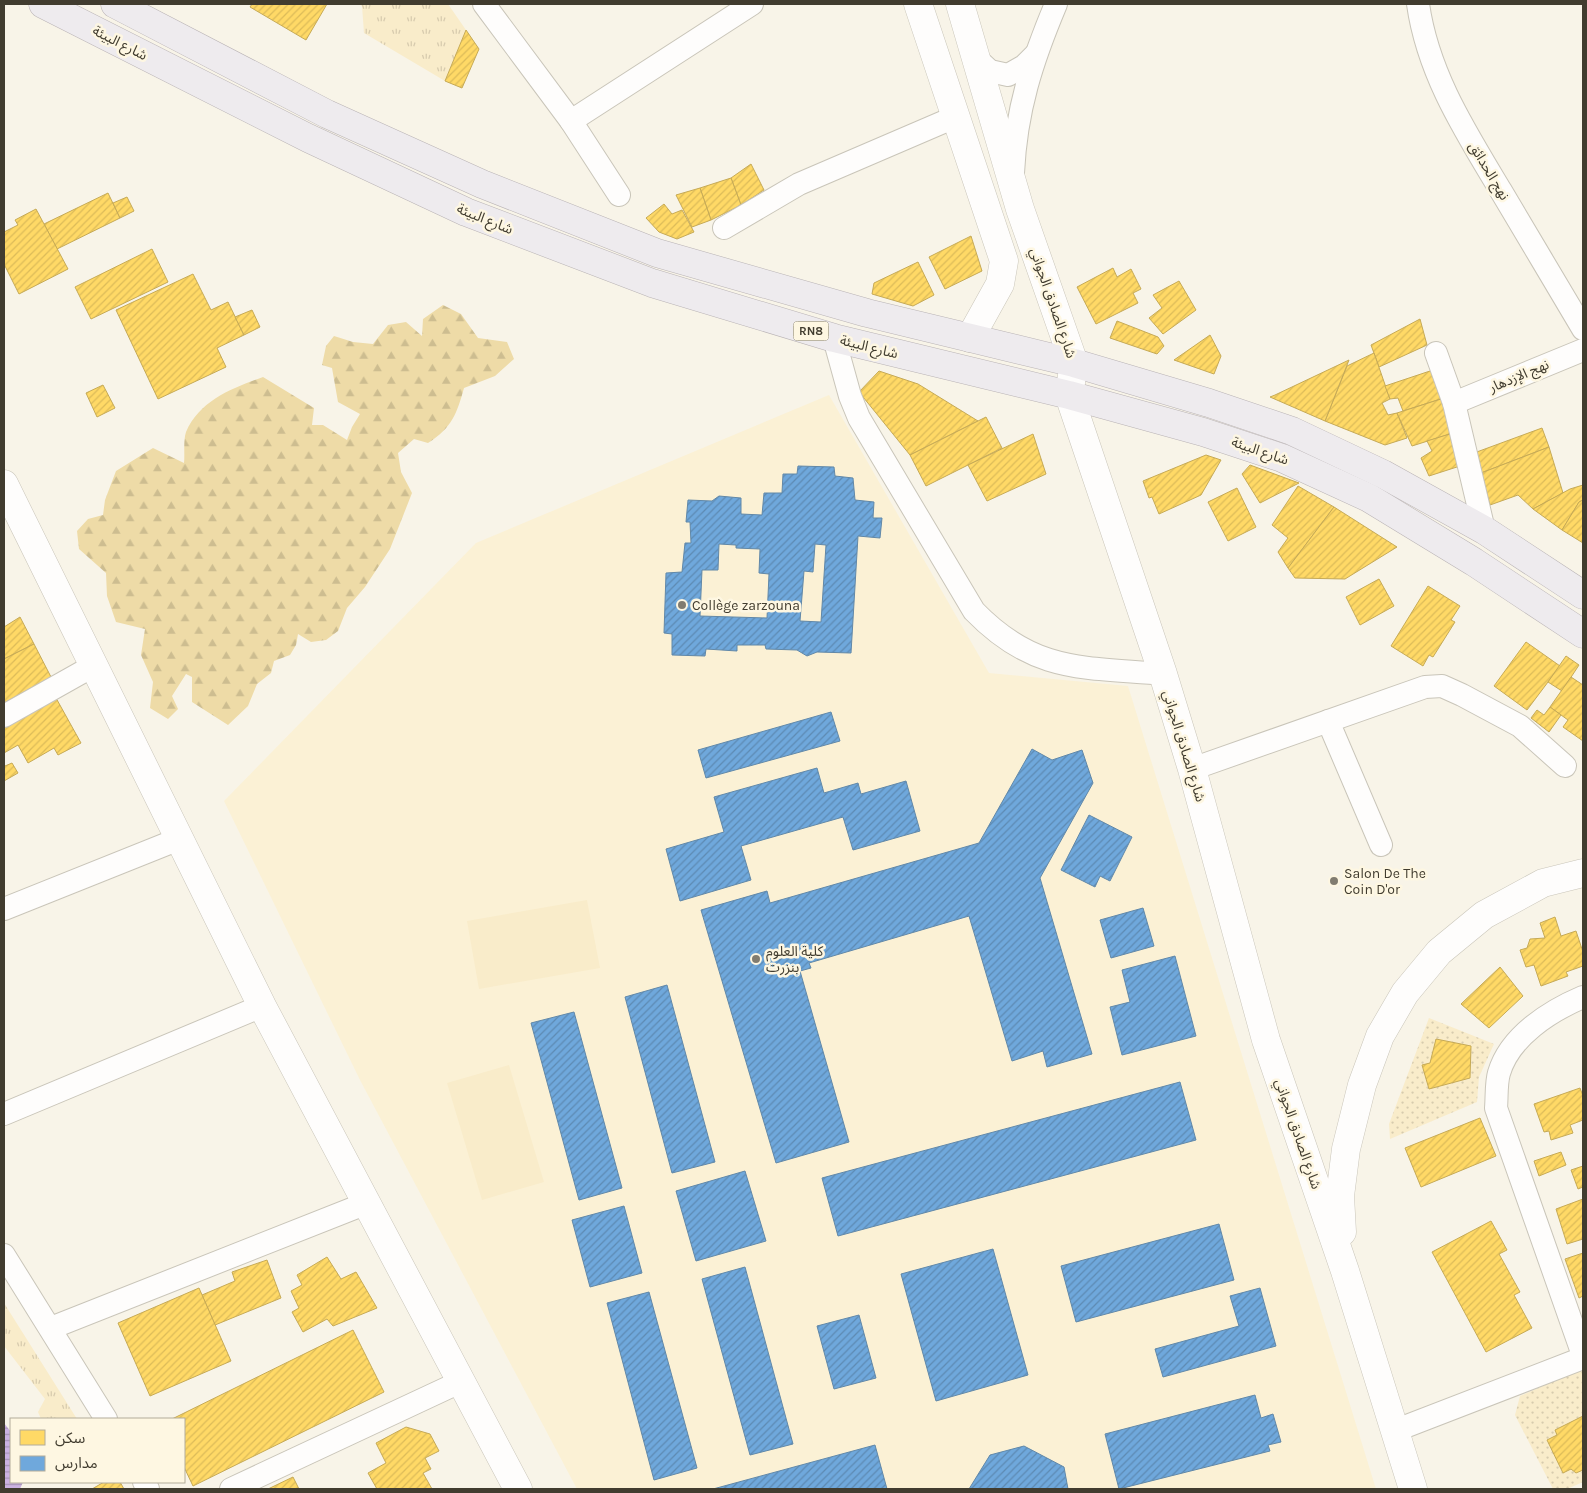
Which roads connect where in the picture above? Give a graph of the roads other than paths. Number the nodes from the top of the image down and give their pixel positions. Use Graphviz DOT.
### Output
graph roads {
  1 [pos="43,4"];
  2 [pos="115,4"];
  3 [pos="752,4"];
  4 [pos="918,4"];
  5 [pos="960,4"];
  6 [pos="1056,4"];
  7 [pos="1418,4"];
  8 [pos="495,7"];
  9 [pos="1035,54"];
  10 [pos="977,59"];
  11 [pos="955,117"];
  12 [pos="570,122"];
  13 [pos="1013,180"];
  14 [pos="619,195"];
  15 [pos="1020,209"];
  16 [pos="989,218"];
  17 [pos="724,228"];
  18 [pos="1583,329"];
  19 [pos="834,338"];
  20 [pos="970,338"];
  21 [pos="1583,350"];
  22 [pos="1436,353"];
  23 [pos="1074,363"];
  24 [pos="1070,395"];
  25 [pos="1454,403"];
  26 [pos="4,484"];
  27 [pos="1484,530"];
  28 [pos="1583,595"];
  29 [pos="1583,634"];
  30 [pos="93,666"];
  31 [pos="1163,674"];
  32 [pos="4,716"];
  33 [pos="1328,721"];
  34 [pos="1565,766"];
  35 [pos="1192,768"];
  36 [pos="179,840"];
  37 [pos="1381,845"];
  38 [pos="1583,873"];
  39 [pos="4,910"];
  40 [pos="1583,997"];
  41 [pos="262,1006"];
  42 [pos="4,1114"];
  43 [pos="367,1203"];
  44 [pos="4,1255"];
  45 [pos="1345,1271"];
  46 [pos="51,1328"];
  47 [pos="1583,1357"];
  48 [pos="460,1382"];
  49 [pos="105,1418"];
  50 [pos="1394,1431"];
  51 [pos="231,1489"];
  52 [pos="518,1489"];
  53 [pos="1413,1489"];
  1 -- 19 [label="main road, شارع البيئة / RN8"];
  2 -- 20 [label="main road, شارع البيئة / RN8"];
  3 -- 12 [label="street"];
  4 -- 11 [label="street"];
  5 -- 10 [label="street, شارع الصادق الجواني"];
  6 -- 9 [label="street"];
  7 -- 18 [label="street, نهج الحدائق"];
  8 -- 12 [label="street"];
  9 -- 10 [label="street"];
  9 -- 13 [label="street"];
  10 -- 13 [label="street, شارع الصادق الجواني"];
  11 -- 16 [label="street"];
  11 -- 17 [label="street"];
  12 -- 14 [label="street"];
  13 -- 15 [label="street, شارع الصادق الجواني"];
  15 -- 16 [label="street"];
  15 -- 23 [label="street, شارع الصادق الجواني"];
  16 -- 20 [label="street"];
  19 -- 24 [label="main road, شارع البيئة / RN8"];
  19 -- 31 [label="street"];
  20 -- 23 [label="main road, شارع البيئة / RN8"];
  21 -- 25 [label="street, نهج الإزدهار"];
  22 -- 25 [label="street"];
  23 -- 24 [label="street, شارع الصادق الجواني"];
  23 -- 27 [label="main road, شارع البيئة / RN8"];
  24 -- 29 [label="main road, شارع البيئة / RN8"];
  24 -- 31 [label="street, شارع الصادق الجواني"];
  25 -- 27 [label="street"];
  26 -- 30 [label="street"];
  27 -- 28 [label="main road, شارع البيئة / RN8"];
  30 -- 32 [label="street"];
  30 -- 36 [label="street"];
  31 -- 35 [label="street, شارع الصادق الجواني"];
  33 -- 34 [label="street"];
  33 -- 35 [label="street"];
  33 -- 37 [label="street"];
  35 -- 45 [label="street, شارع الصادق الجواني"];
  36 -- 39 [label="street"];
  36 -- 41 [label="street"];
  38 -- 45 [label="street"];
  40 -- 47 [label="street"];
  41 -- 42 [label="street"];
  41 -- 43 [label="street"];
  43 -- 46 [label="street"];
  43 -- 48 [label="street"];
  44 -- 46 [label="street"];
  45 -- 50 [label="street, شارع الصادق الجواني"];
  46 -- 49 [label="street"];
  47 -- 50 [label="street"];
  48 -- 51 [label="street"];
  48 -- 52 [label="street"];
  50 -- 53 [label="street, شارع الصادق الجواني"];
}
